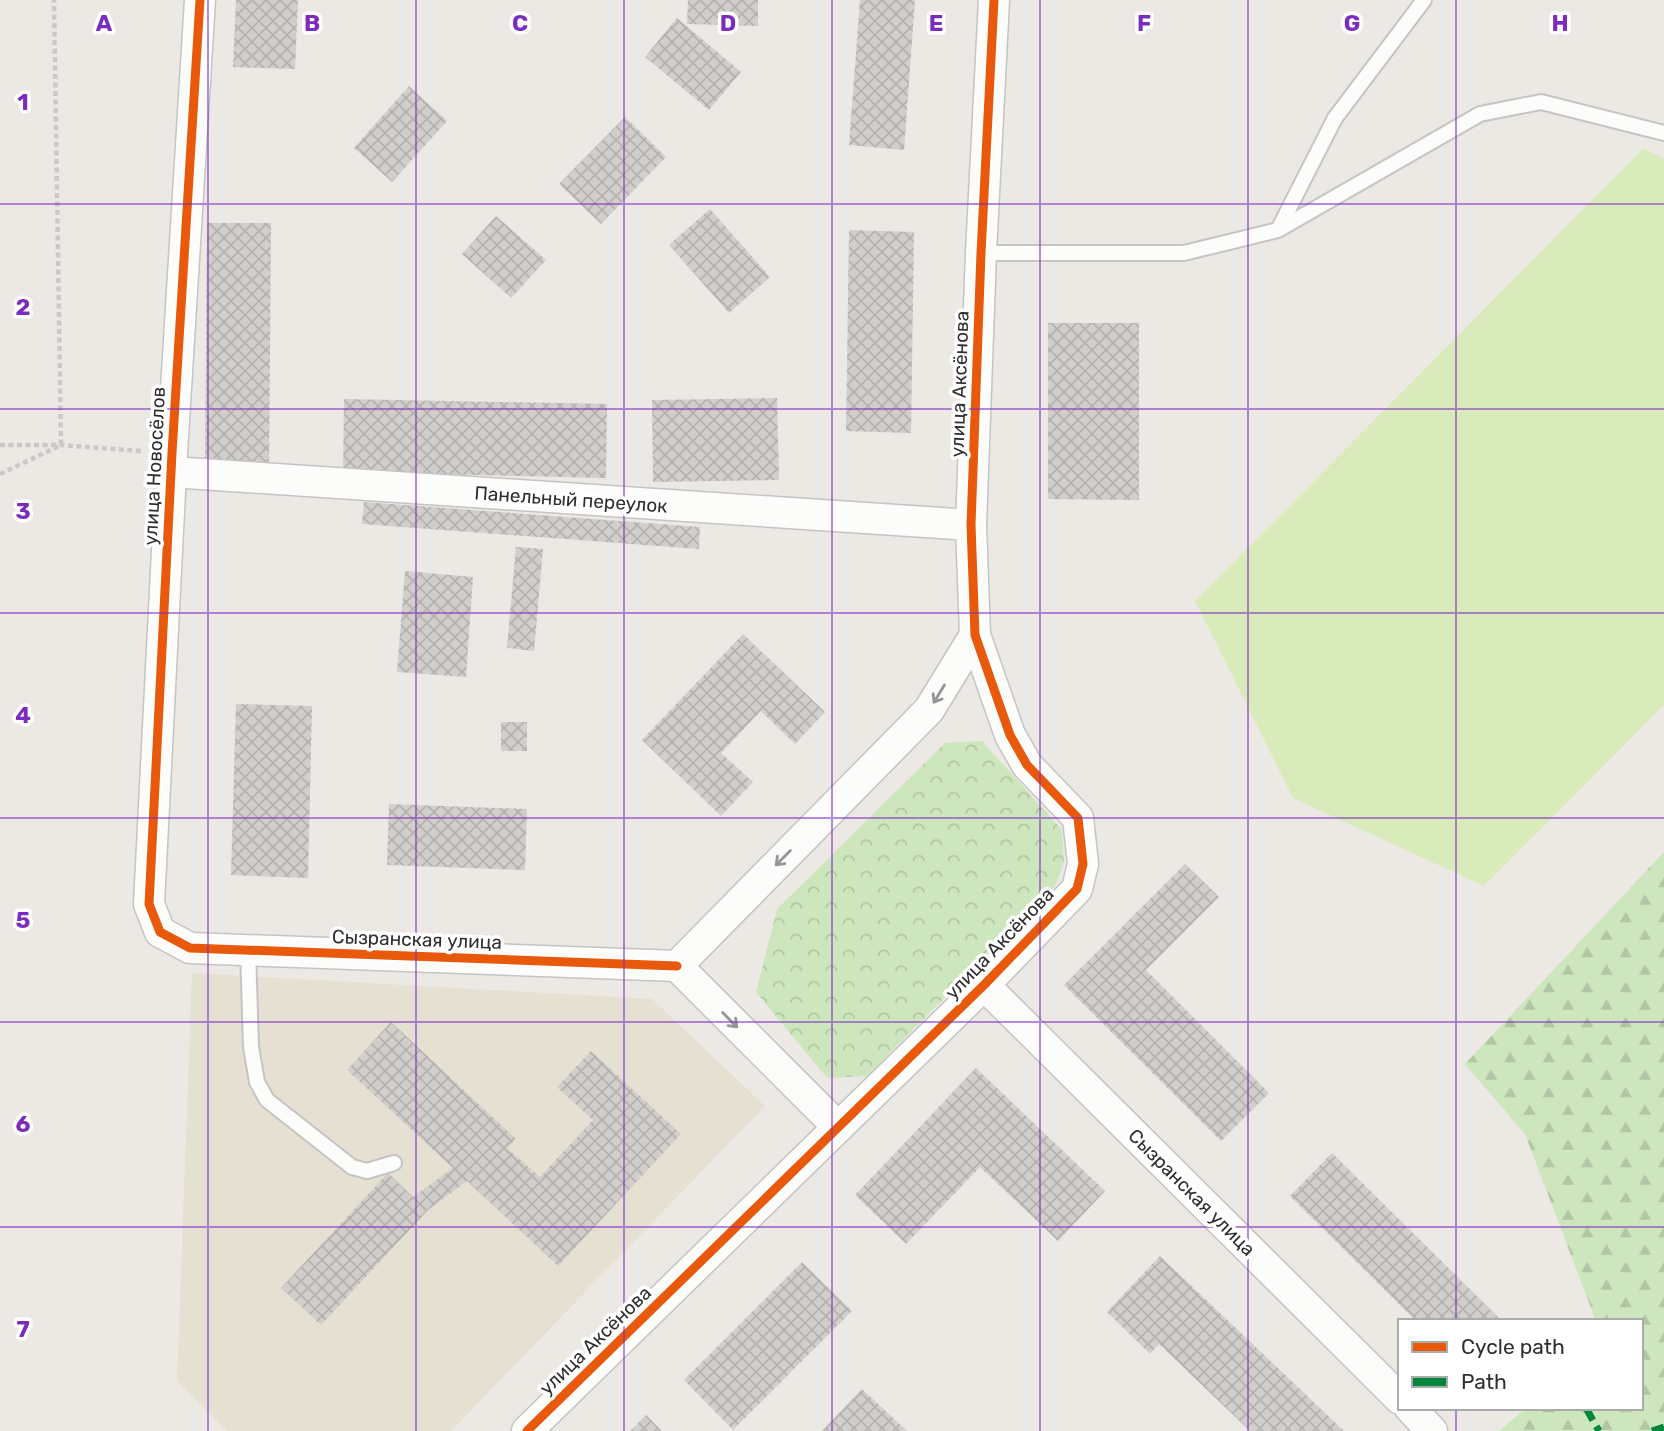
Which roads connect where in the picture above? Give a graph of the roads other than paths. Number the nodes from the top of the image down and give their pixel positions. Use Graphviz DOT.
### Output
graph roads {
  1 [pos="200,0"];
  2 [pos="994,0"];
  3 [pos="1424,0"];
  4 [pos="1664,132"];
  5 [pos="1278,230"];
  6 [pos="981,253"];
  7 [pos="172,463"];
  8 [pos="971,525"];
  9 [pos="975,635"];
  10 [pos="160,932"];
  11 [pos="248,950"];
  12 [pos="677,966"];
  13 [pos="984,985"];
  14 [pos="838,1127"];
  15 [pos="394,1163"];
  16 [pos="1398,1397"];
  17 [pos="1412,1410"];
  18 [pos="527,1431"];
  19 [pos="1432,1431"];
  1 -- 7 [label="street, улица Новосёлов"];
  2 -- 6 [label="street, улица Аксёнова"];
  3 -- 5 [label="lane"];
  4 -- 5 [label="lane"];
  5 -- 6 [label="lane"];
  6 -- 8 [label="street, улица Аксёнова"];
  7 -- 8 [label="street, Панельный переулок"];
  7 -- 10 [label="street, улица Новосёлов"];
  8 -- 9 [label="street, улица Аксёнова"];
  9 -- 12 [label="street, one-way"];
  9 -- 13 [label="street, улица Аксёнова"];
  10 -- 11 [label="street, Сызранская улица"];
  11 -- 12 [label="street, Сызранская улица"];
  11 -- 15 [label="lane"];
  12 -- 14 [label="street, one-way"];
  13 -- 14 [label="street, улица Аксёнова"];
  13 -- 16 [label="street, Сызранская улица"];
  14 -- 18 [label="street, улица Аксёнова"];
  17 -- 19 [label="street"];
}
